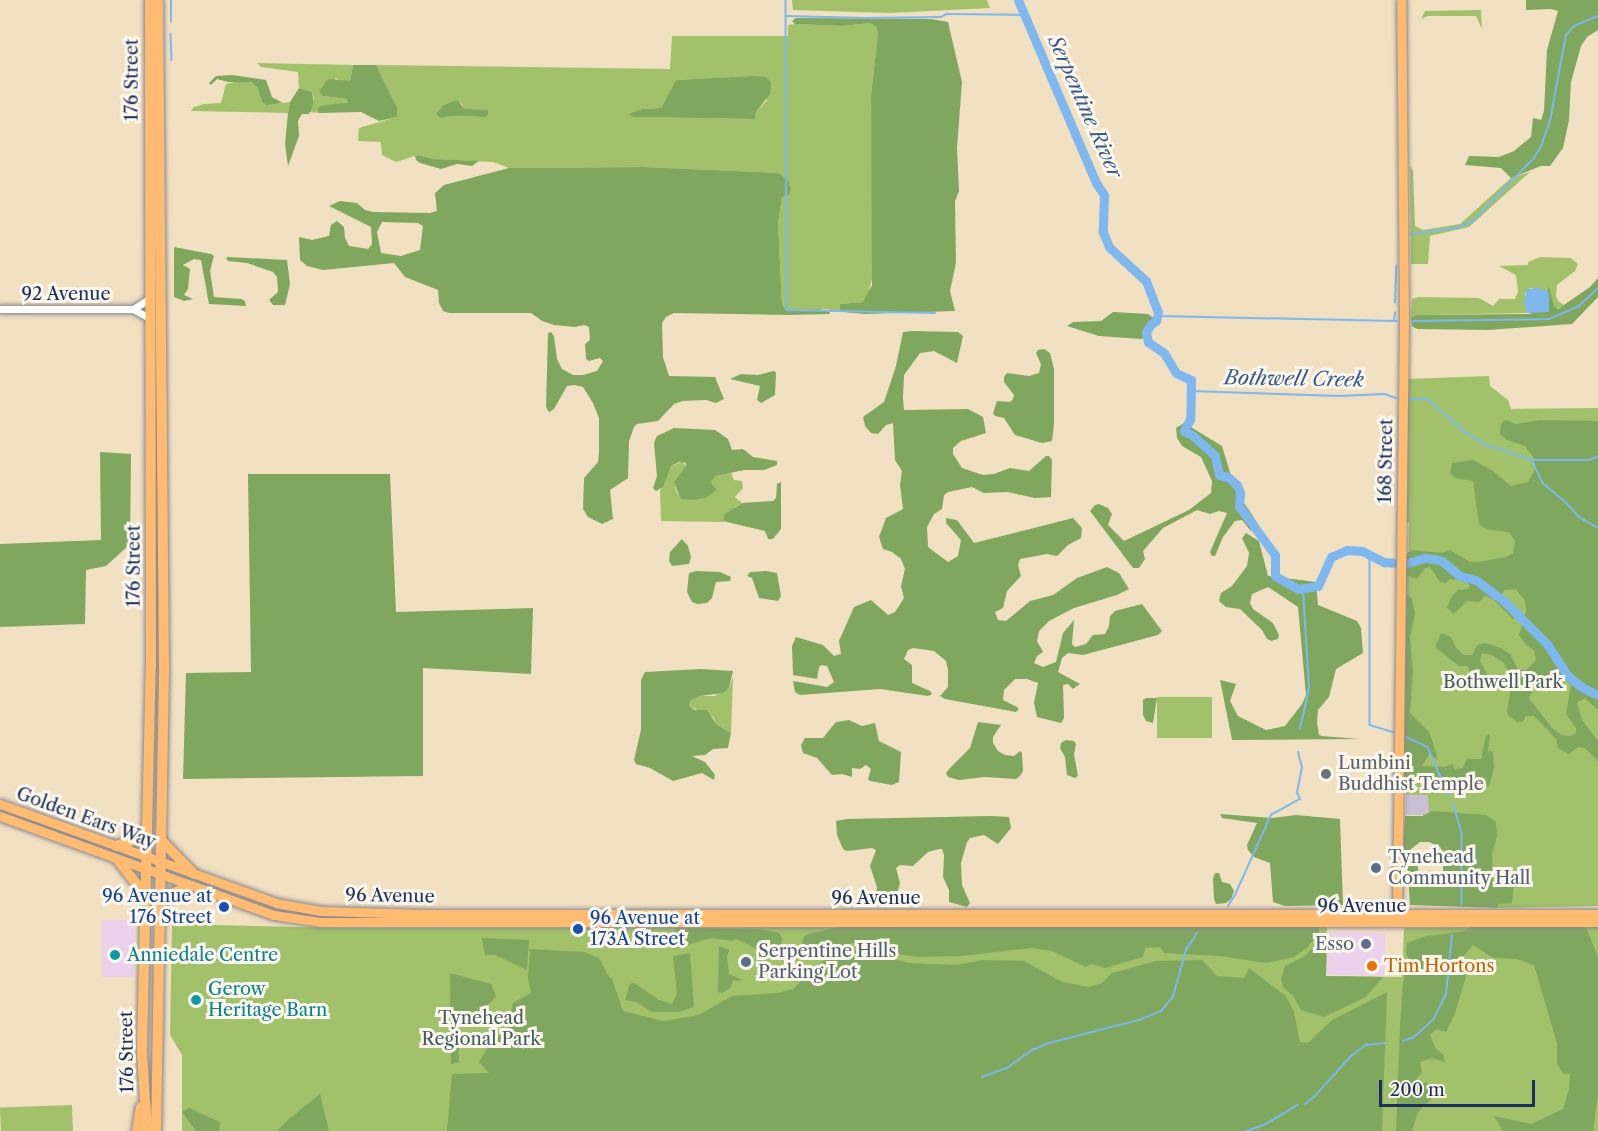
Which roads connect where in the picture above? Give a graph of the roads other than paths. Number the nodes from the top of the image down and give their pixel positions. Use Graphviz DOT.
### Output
graph roads {
  1 [pos="150,0"];
  2 [pos="158,0"];
  3 [pos="1401,0"];
  4 [pos="149,299"];
  5 [pos="0,309"];
  6 [pos="133,309"];
  7 [pos="149,318"];
  8 [pos="0,804"];
  9 [pos="0,816"];
  10 [pos="147,830"];
  11 [pos="162,841"];
  12 [pos="116,846"];
  13 [pos="146,858"];
  14 [pos="118,860"];
  15 [pos="162,863"];
  16 [pos="146,870"];
  17 [pos="194,874"];
  18 [pos="161,876"];
  19 [pos="191,886"];
  20 [pos="145,896"];
  21 [pos="162,905"];
  22 [pos="1598,914"];
  23 [pos="1397,919"];
  24 [pos="1598,922"];
  25 [pos="143,1092"];
  26 [pos="157,1101"];
  27 [pos="137,1131"];
  28 [pos="147,1131"];
  29 [pos="156,1131"];
  30 [pos="165,1131"];
  1 -- 4 [label="highway, 176 Street"];
  2 -- 11 [label="highway, 176 Street"];
  3 -- 23 [label="main road, 168 Street"];
  4 -- 6 [label="street, 92 Avenue"];
  4 -- 7 [label="highway, 176 Street"];
  5 -- 6 [label="street, 92 Avenue"];
  6 -- 7 [label="street, 92 Avenue"];
  7 -- 10 [label="highway, 176 Street"];
  8 -- 12 [label="main road, Golden Ears Way"];
  9 -- 14 [label="main road, Golden Ears Way"];
  10 -- 12 [label="highway"];
  10 -- 13 [label="highway, 176 Street"];
  11 -- 15 [label="highway, 176 Street"];
  11 -- 17 [label="highway"];
  12 -- 13 [label="main road, Golden Ears Way"];
  13 -- 15 [label="main road, Golden Ears Way"];
  13 -- 16 [label="highway, 176 Street"];
  14 -- 16 [label="main road, Golden Ears Way"];
  14 -- 20 [label="highway"];
  15 -- 17 [label="main road, 96 Avenue"];
  15 -- 18 [label="highway, 176 Street"];
  16 -- 18 [label="main road, Golden Ears Way"];
  16 -- 20 [label="highway, 176 Street"];
  17 -- 23 [label="main road, 96 Avenue"];
  18 -- 19 [label="main road, 96 Avenue"];
  18 -- 21 [label="highway, 176 Street"];
  19 -- 21 [label="highway"];
  19 -- 23 [label="main road, 96 Avenue"];
  20 -- 25 [label="highway, 176 Street"];
  21 -- 26 [label="highway, 176 Street"];
  22 -- 23 [label="main road, 96 Avenue"];
  23 -- 24 [label="main road, 96 Avenue"];
  25 -- 27 [label="highway"];
  25 -- 28 [label="highway, 176 Street"];
  26 -- 29 [label="highway, 176 Street"];
  26 -- 30 [label="highway"];
}
